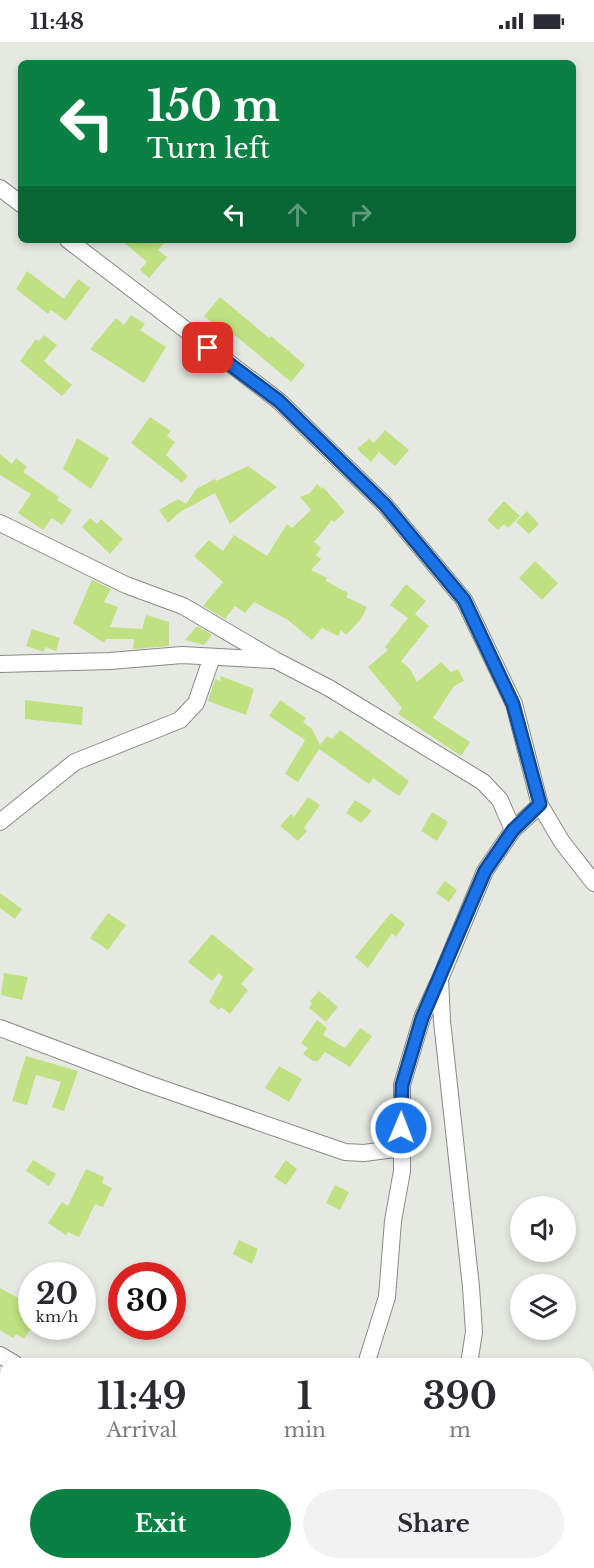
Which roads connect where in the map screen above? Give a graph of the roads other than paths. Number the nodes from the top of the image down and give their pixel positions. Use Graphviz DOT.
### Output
graph roads {
  1 [pos="0,188"];
  2 [pos="18,202"];
  3 [pos="72,243"];
  4 [pos="0,524"];
  5 [pos="212,657"];
  6 [pos="275,660"];
  7 [pos="0,664"];
  8 [pos="540,804"];
  9 [pos="0,822"];
  10 [pos="513,830"];
  11 [pos="594,883"];
  12 [pos="440,980"];
  13 [pos="0,1028"];
  14 [pos="402,1148"];
  15 [pos="368,1358"];
  16 [pos="470,1358"];
  1 -- 2 [label="street"];
  3 -- 8 [label="street"];
  4 -- 6 [label="street"];
  5 -- 6 [label="street"];
  5 -- 7 [label="street"];
  5 -- 9 [label="street"];
  6 -- 10 [label="street"];
  8 -- 10 [label="street"];
  8 -- 11 [label="street"];
  10 -- 12 [label="street"];
  12 -- 14 [label="street"];
  12 -- 16 [label="street"];
  13 -- 14 [label="street"];
  14 -- 15 [label="street"];
}
